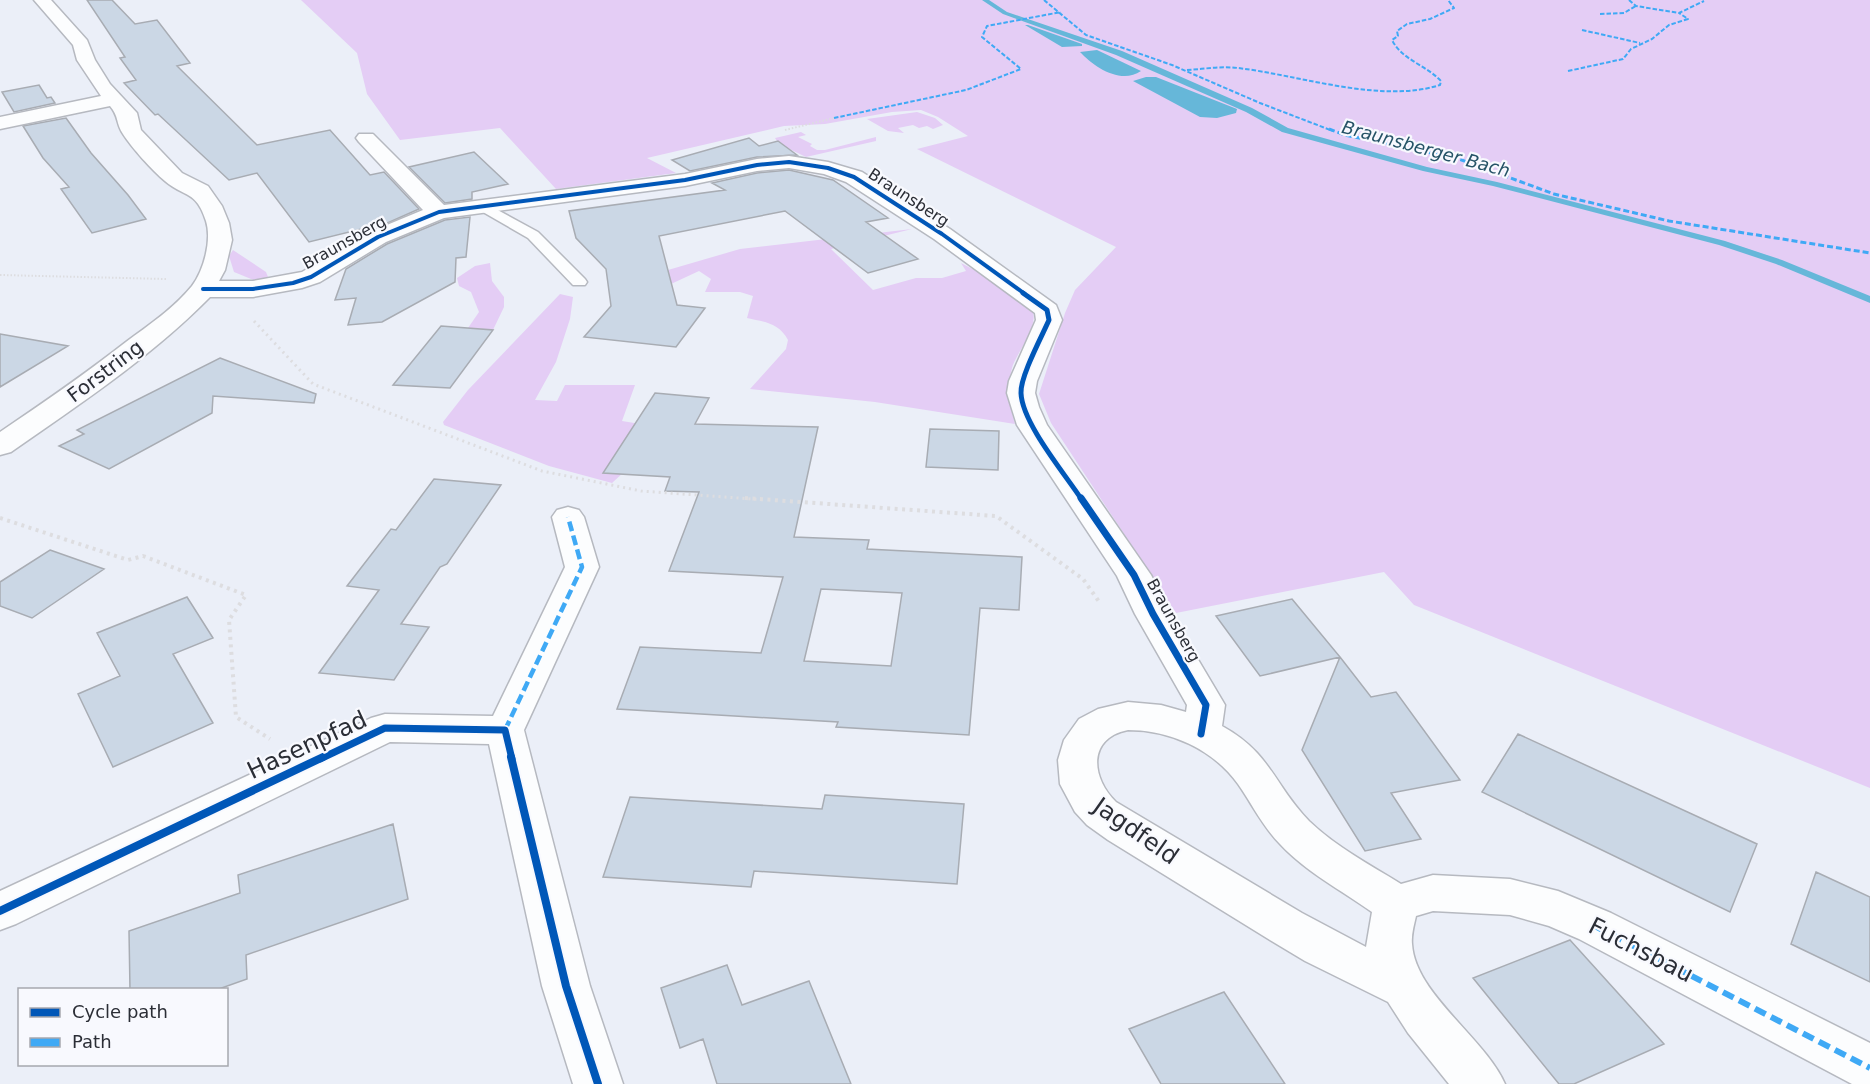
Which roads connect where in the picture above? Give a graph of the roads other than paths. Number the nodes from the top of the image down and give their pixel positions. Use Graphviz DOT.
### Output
graph roads {
  1 [pos="42,0"];
  2 [pos="114,99"];
  3 [pos="0,123"];
  4 [pos="366,138"];
  5 [pos="481,205"];
  6 [pos="439,212"];
  7 [pos="579,282"];
  8 [pos="203,289"];
  9 [pos="0,446"];
  10 [pos="568,516"];
  11 [pos="505,730"];
  12 [pos="1202,734"];
  13 [pos="1396,904"];
  14 [pos="0,911"];
  15 [pos="1403,987"];
  16 [pos="1870,1068"];
  17 [pos="598,1084"];
  18 [pos="1480,1084"];
  1 -- 2 [label="street"];
  2 -- 3 [label="street"];
  2 -- 8 [label="street"];
  4 -- 6 [label="street"];
  5 -- 6 [label="street, Braunsberg"];
  5 -- 7 [label="lane"];
  5 -- 12 [label="street, Braunsberg"];
  6 -- 8 [label="street, Braunsberg"];
  8 -- 9 [label="street, Forstring"];
  10 -- 11 [label="street"];
  11 -- 14 [label="street, Hasenpfad"];
  11 -- 17 [label="street"];
  12 -- 13 [label="street, Jagdfeld"];
  12 -- 15 [label="street, Jagdfeld"];
  13 -- 15 [label="street, Jagdfeld"];
  13 -- 16 [label="street, Fuchsbau"];
  15 -- 18 [label="street, Jagdfeld"];
}
